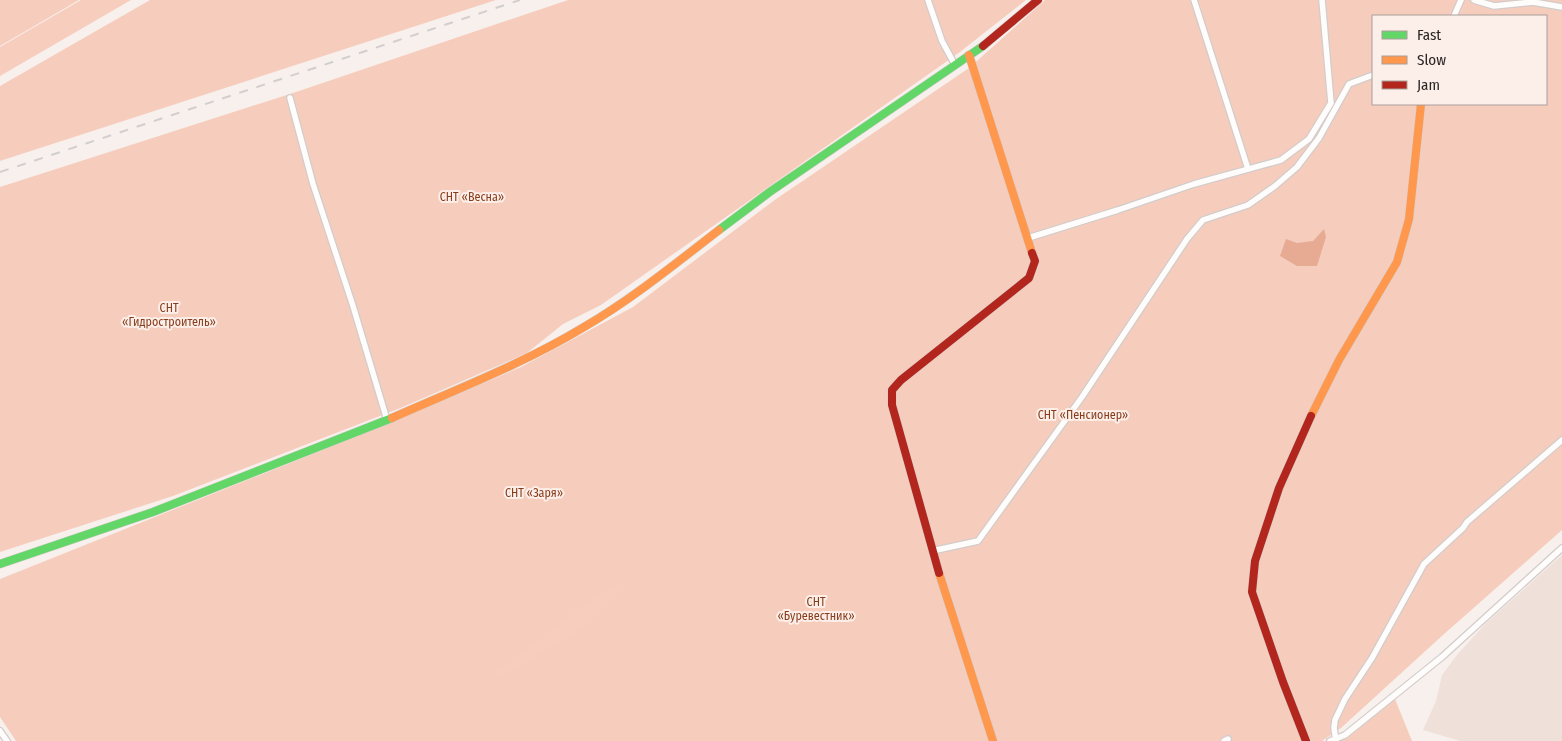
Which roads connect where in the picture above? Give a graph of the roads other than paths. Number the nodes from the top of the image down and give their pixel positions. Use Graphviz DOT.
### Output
graph roads {
  1 [pos="928,0"];
  2 [pos="1038,0"];
  3 [pos="1194,0"];
  4 [pos="1322,0"];
  5 [pos="1461,0"];
  6 [pos="1474,0"];
  7 [pos="1562,7"];
  8 [pos="1454,15"];
  9 [pos="969,55"];
  10 [pos="954,65"];
  11 [pos="1372,75"];
  12 [pos="290,98"];
  13 [pos="1421,105"];
  14 [pos="1248,169"];
  15 [pos="1028,238"];
  16 [pos="387,420"];
  17 [pos="1562,440"];
  18 [pos="1562,548"];
  19 [pos="932,551"];
  20 [pos="0,564"];
  21 [pos="0,731"];
  22 [pos="1334,740"];
  23 [pos="7,741"];
  24 [pos="993,741"];
  25 [pos="1306,741"];
  1 -- 10 [label="street"];
  2 -- 9 [label="street"];
  3 -- 14 [label="street"];
  4 -- 14 [label="street"];
  5 -- 8 [label="street"];
  6 -- 7 [label="street"];
  9 -- 10 [label="street"];
  9 -- 15 [label="street"];
  10 -- 16 [label="street"];
  11 -- 19 [label="street"];
  12 -- 16 [label="street"];
  13 -- 25 [label="street"];
  14 -- 15 [label="street"];
  15 -- 19 [label="street"];
  16 -- 20 [label="street"];
  17 -- 22 [label="street"];
  18 -- 22 [label="street"];
  19 -- 24 [label="street"];
  21 -- 23 [label="street"];
}
